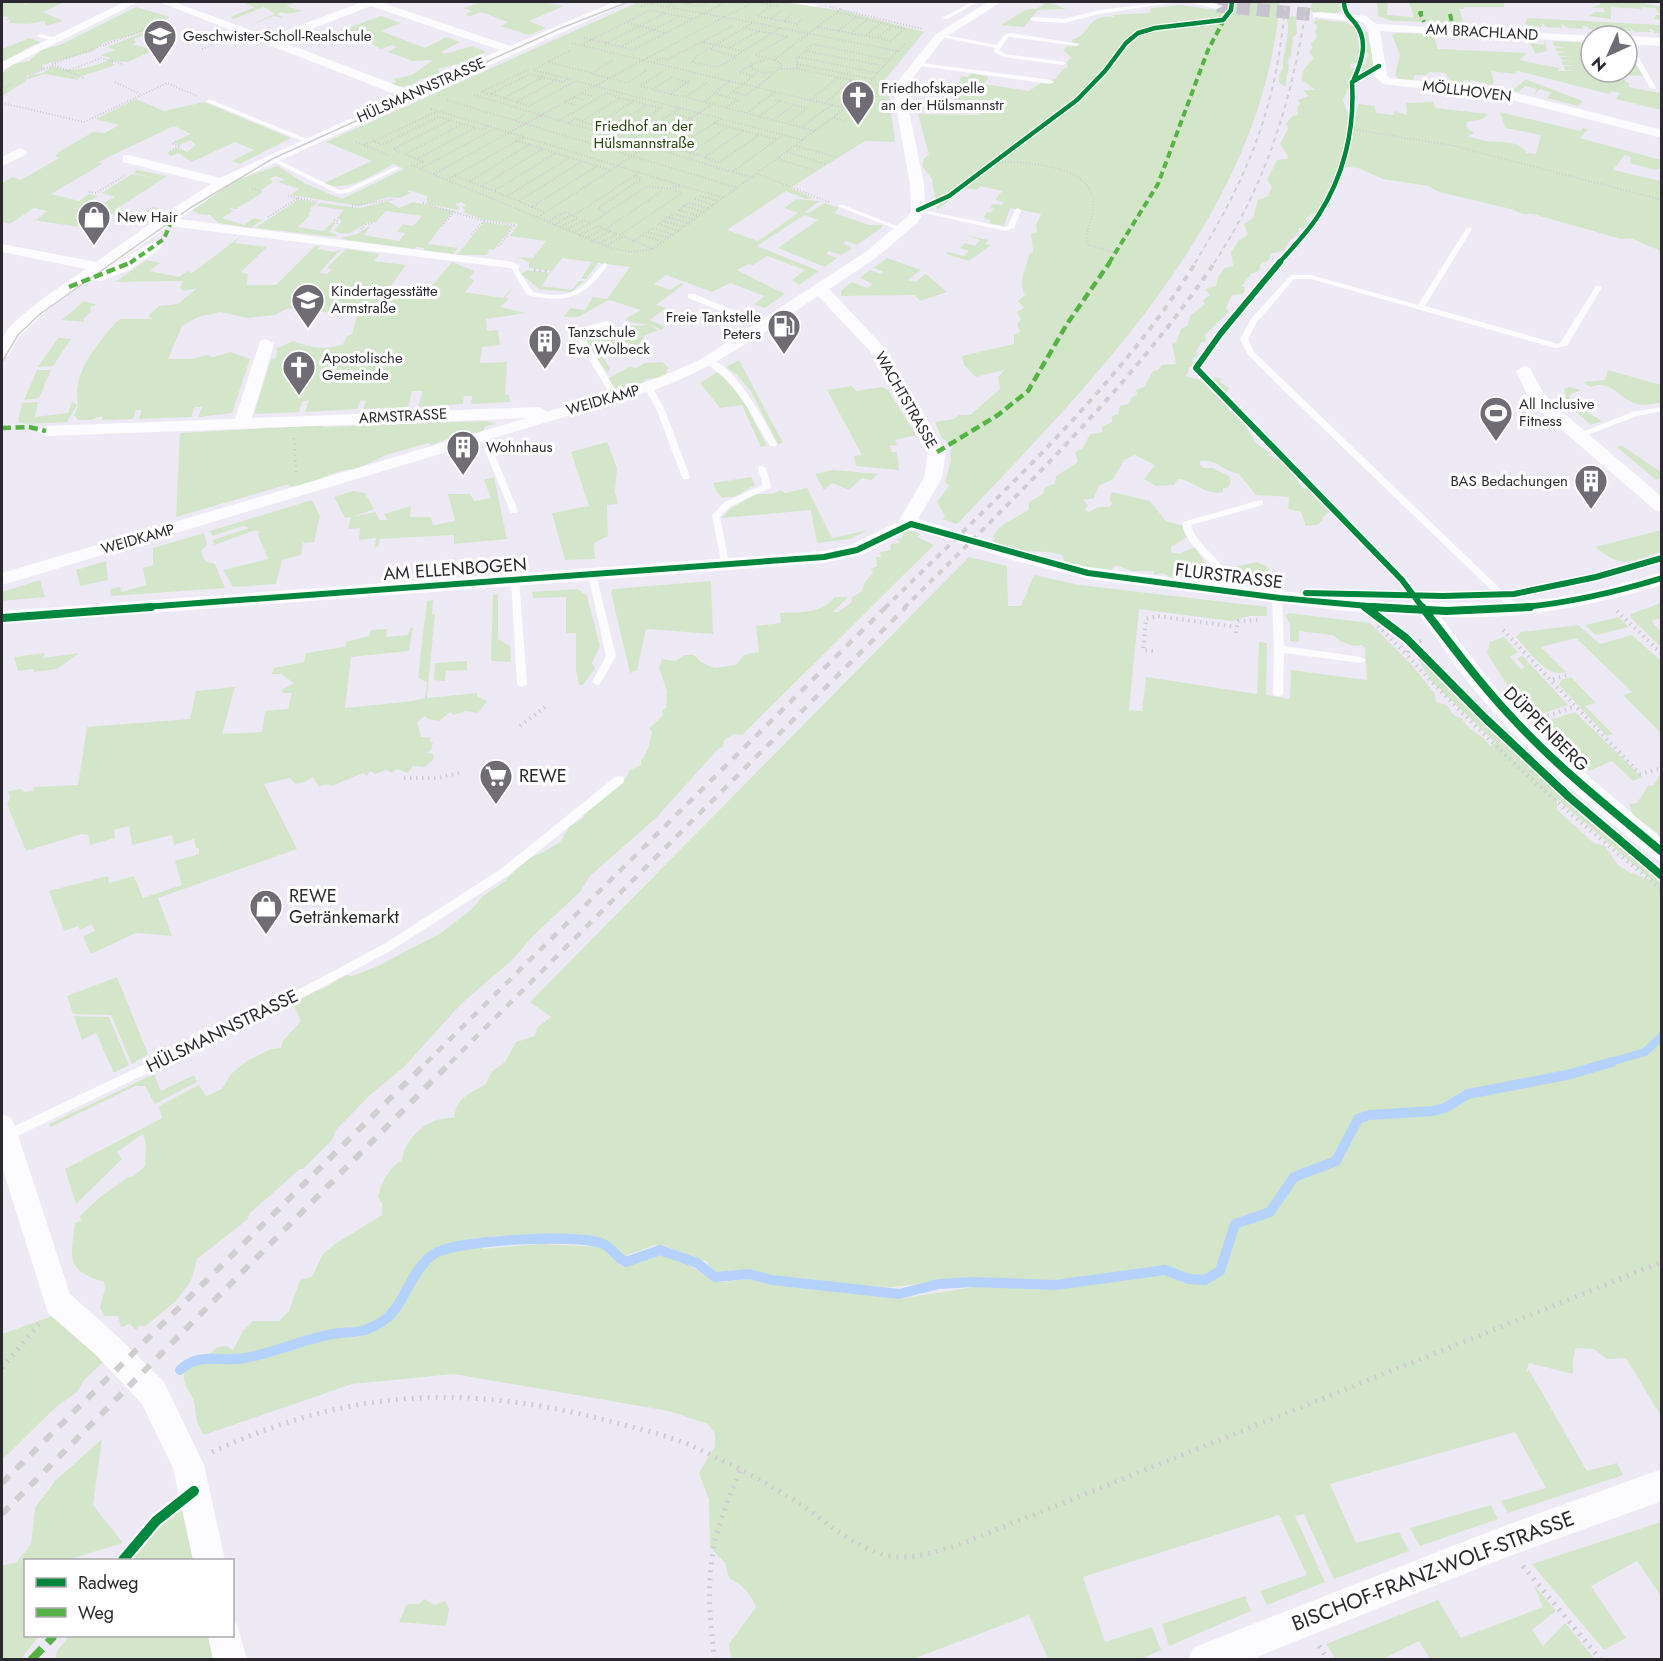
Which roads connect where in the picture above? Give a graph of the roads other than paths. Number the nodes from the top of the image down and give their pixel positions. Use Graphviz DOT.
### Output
graph roads {
  1 [pos="132,2"];
  2 [pos="165,2"];
  3 [pos="371,2"];
  4 [pos="623,2"];
  5 [pos="793,2"];
  6 [pos="975,2"];
  7 [pos="996,2"];
  8 [pos="1174,2"];
  9 [pos="1192,2"];
  10 [pos="585,4"];
  11 [pos="815,5"];
  12 [pos="1217,6"];
  13 [pos="603,9"];
  14 [pos="1317,15"];
  15 [pos="945,18"];
  16 [pos="1368,18"];
  17 [pos="1033,20"];
  18 [pos="40,36"];
  19 [pos="940,36"];
  20 [pos="1579,37"];
  21 [pos="55,39"];
  22 [pos="270,41"];
  23 [pos="1639,41"];
  24 [pos="1662,42"];
  25 [pos="1077,44"];
  26 [pos="998,47"];
  27 [pos="510,50"];
  28 [pos="1063,63"];
  29 [pos="1639,63"];
  30 [pos="915,64"];
  31 [pos="2,66"];
  32 [pos="1648,80"];
  33 [pos="1051,82"];
  34 [pos="1662,82"];
  35 [pos="1653,88"];
  36 [pos="412,94"];
  37 [pos="208,101"];
  38 [pos="1662,134"];
  39 [pos="307,141"];
  40 [pos="20,152"];
  41 [pos="270,158"];
  42 [pos="128,159"];
  43 [pos="2,162"];
  44 [pos="397,168"];
  45 [pos="222,183"];
  46 [pos="841,207"];
  47 [pos="1018,210"];
  48 [pos="918,211"];
  49 [pos="167,222"];
  50 [pos="903,230"];
  51 [pos="1469,230"];
  52 [pos="2,248"];
  53 [pos="605,265"];
  54 [pos="513,266"];
  55 [pos="98,267"];
  56 [pos="69,287"];
  57 [pos="1598,287"];
  58 [pos="820,289"];
  59 [pos="691,296"];
  60 [pos="1420,308"];
  61 [pos="607,323"];
  62 [pos="764,325"];
  63 [pos="266,344"];
  64 [pos="2,353"];
  65 [pos="709,361"];
  66 [pos="1524,371"];
  67 [pos="648,387"];
  68 [pos="615,396"];
  69 [pos="1662,409"];
  70 [pos="564,411"];
  71 [pos="242,423"];
  72 [pos="46,431"];
  73 [pos="1579,435"];
  74 [pos="483,436"];
  75 [pos="773,444"];
  76 [pos="762,468"];
  77 [pos="686,477"];
  78 [pos="1260,503"];
  79 [pos="1662,507"];
  80 [pos="514,511"];
  81 [pos="905,525"];
  82 [pos="724,564"];
  83 [pos="592,574"];
  84 [pos="1662,578"];
  85 [pos="2,579"];
  86 [pos="515,579"];
  87 [pos="1234,592"];
  88 [pos="1277,598"];
  89 [pos="1515,608"];
  90 [pos="1426,611"];
  91 [pos="2,618"];
  92 [pos="1279,649"];
  93 [pos="1361,660"];
  94 [pos="597,682"];
  95 [pos="522,684"];
  96 [pos="1278,694"];
  97 [pos="619,780"];
  98 [pos="1662,852"];
  99 [pos="3,1133"];
  100 [pos="1662,1485"];
  101 [pos="209,1559"];
  102 [pos="225,1637"];
  103 [pos="230,1659"];
  104 [pos="1205,1659"];
  1 -- 21 [label="street"];
  2 -- 22 [label="street"];
  3 -- 22 [label="street"];
  3 -- 27 [label="street"];
  4 -- 13 [label="street, HÜLSMANNSTRASSE"];
  5 -- 11 [label="lane"];
  6 -- 15 [label="lane"];
  7 -- 19 [label="street"];
  8 -- 17 [label="lane"];
  9 -- 12 [label="street"];
  10 -- 13 [label="street"];
  13 -- 27 [label="street, HÜLSMANNSTRASSE"];
  14 -- 16 [label="street"];
  16 -- 20 [label="street, AM BRACHLAND"];
  16 -- 38 [label="street, MÖLLHOVEN"];
  18 -- 21 [label="lane"];
  19 -- 26 [label="lane"];
  19 -- 30 [label="street"];
  21 -- 31 [label="street"];
  22 -- 36 [label="street"];
  23 -- 24 [label="street"];
  25 -- 26 [label="lane"];
  26 -- 28 [label="lane"];
  27 -- 36 [label="street, HÜLSMANNSTRASSE"];
  29 -- 32 [label="lane"];
  30 -- 33 [label="lane"];
  30 -- 48 [label="street"];
  32 -- 34 [label="lane"];
  32 -- 35 [label="lane"];
  36 -- 39 [label="street, HÜLSMANNSTRASSE"];
  37 -- 39 [label="lane"];
  39 -- 41 [label="street, HÜLSMANNSTRASSE"];
  40 -- 43 [label="street"];
  41 -- 44 [label="lane"];
  41 -- 45 [label="street, HÜLSMANNSTRASSE"];
  42 -- 45 [label="street"];
  45 -- 49 [label="street, HÜLSMANNSTRASSE"];
  46 -- 50 [label="lane"];
  47 -- 48 [label="lane"];
  48 -- 50 [label="street, WEIDKAMP"];
  49 -- 54 [label="street"];
  49 -- 55 [label="street, HÜLSMANNSTRASSE"];
  49 -- 56 [label="street, HÜLSMANNSTRASSE"];
  50 -- 58 [label="street, WEIDKAMP"];
  51 -- 60 [label="lane"];
  52 -- 55 [label="street"];
  53 -- 54 [label="lane"];
  55 -- 56 [label="street, HÜLSMANNSTRASSE"];
  56 -- 64 [label="street, HÜLSMANNSTRASSE"];
  57 -- 60 [label="lane"];
  58 -- 62 [label="street, WEIDKAMP"];
  58 -- 81 [label="street, WACHTSTRASSE"];
  59 -- 62 [label="lane"];
  60 -- 89 [label="lane"];
  61 -- 68 [label="lane"];
  62 -- 65 [label="street, WEIDKAMP"];
  63 -- 71 [label="street"];
  65 -- 67 [label="street, WEIDKAMP"];
  65 -- 75 [label="lane"];
  66 -- 73 [label="street"];
  67 -- 68 [label="street, WEIDKAMP"];
  67 -- 77 [label="lane"];
  68 -- 70 [label="street, WEIDKAMP"];
  69 -- 73 [label="lane"];
  70 -- 71 [label="street, ARMSTRASSE"];
  70 -- 74 [label="street, WEIDKAMP"];
  71 -- 72 [label="street, ARMSTRASSE"];
  73 -- 79 [label="street"];
  74 -- 80 [label="lane"];
  74 -- 85 [label="street, WEIDKAMP"];
  76 -- 82 [label="lane"];
  78 -- 87 [label="lane"];
  81 -- 82 [label="street, AM ELLENBOGEN"];
  81 -- 87 [label="street, FLURSTRASSE"];
  82 -- 83 [label="street, AM ELLENBOGEN"];
  83 -- 86 [label="street, AM ELLENBOGEN"];
  83 -- 94 [label="lane"];
  84 -- 89 [label="street, FLURSTRASSE"];
  86 -- 91 [label="street, AM ELLENBOGEN"];
  86 -- 95 [label="lane"];
  87 -- 88 [label="street, FLURSTRASSE"];
  88 -- 90 [label="street, FLURSTRASSE"];
  88 -- 92 [label="lane"];
  89 -- 90 [label="street, FLURSTRASSE"];
  90 -- 98 [label="street, DÜPPENBERG"];
  92 -- 93 [label="lane"];
  92 -- 96 [label="lane"];
  97 -- 99 [label="lane, HÜLSMANNSTRASSE"];
  99 -- 101 [label="street, HÜLSMANNSTRASSE"];
  100 -- 104 [label="street, BISCHOF-FRANZ-WOLF-STRASSE"];
  102 -- 103 [label="street"];
}
